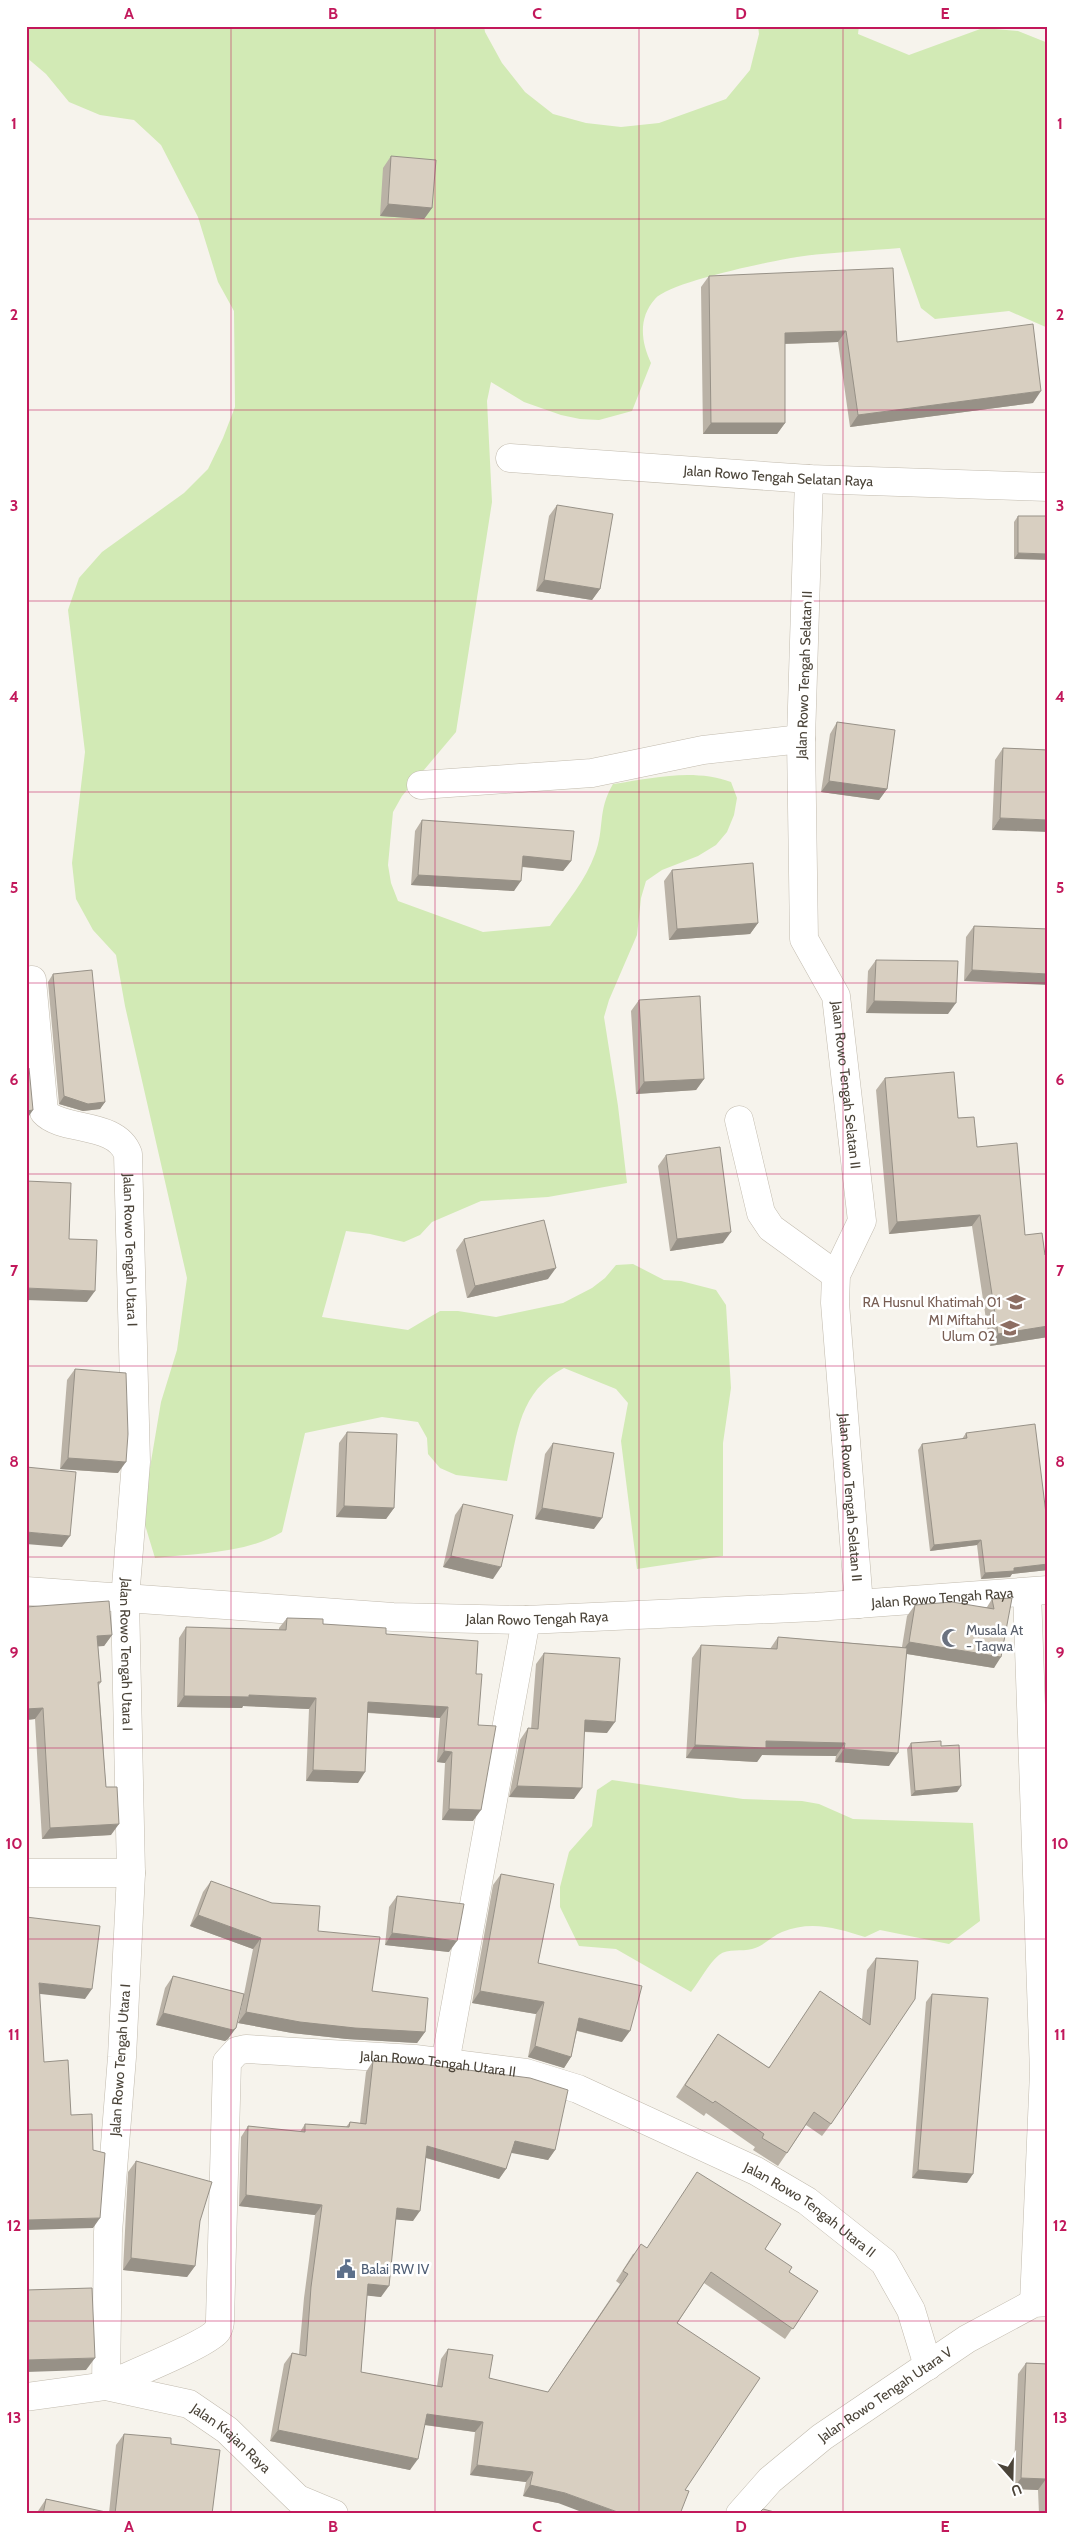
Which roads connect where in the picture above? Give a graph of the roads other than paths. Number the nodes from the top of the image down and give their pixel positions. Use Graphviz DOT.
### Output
graph roads {
  1 [pos="510,458"];
  2 [pos="809,479"];
  3 [pos="1048,488"];
  4 [pos="801,739"];
  5 [pos="421,785"];
  6 [pos="32,980"];
  7 [pos="739,1120"];
  8 [pos="836,1276"];
  9 [pos="26,1591"];
  10 [pos="1037,1591"];
  11 [pos="125,1599"];
  12 [pos="859,1604"];
  13 [pos="526,1620"];
  14 [pos="26,1873"];
  15 [pos="131,1873"];
  16 [pos="445,2063"];
  17 [pos="1041,2302"];
  18 [pos="928,2366"];
  19 [pos="106,2386"];
  20 [pos="26,2397"];
  21 [pos="334,2514"];
  22 [pos="740,2514"];
  1 -- 2 [label="street, Jalan Rowo Tengah Selatan Raya"];
  2 -- 3 [label="street, Jalan Rowo Tengah Selatan Raya"];
  2 -- 4 [label="street, Jalan Rowo Tengah Selatan II"];
  4 -- 5 [label="street"];
  4 -- 8 [label="street, Jalan Rowo Tengah Selatan II"];
  6 -- 11 [label="street, Jalan Rowo Tengah Utara I"];
  7 -- 8 [label="street"];
  8 -- 12 [label="street, Jalan Rowo Tengah Selatan II"];
  9 -- 11 [label="street, Jalan Rowo Tengah Raya"];
  10 -- 12 [label="street, Jalan Rowo Tengah Raya"];
  10 -- 17 [label="street"];
  11 -- 13 [label="street, Jalan Rowo Tengah Raya"];
  11 -- 15 [label="street, Jalan Rowo Tengah Utara I"];
  12 -- 13 [label="street, Jalan Rowo Tengah Raya"];
  13 -- 16 [label="street"];
  14 -- 15 [label="street"];
  15 -- 19 [label="street, Jalan Rowo Tengah Utara I"];
  16 -- 18 [label="street, Jalan Rowo Tengah Utara II"];
  16 -- 19 [label="street, Jalan Rowo Tengah Utara II"];
  17 -- 18 [label="street, Jalan Rowo Tengah Utara V"];
  18 -- 22 [label="street, Jalan Rowo Tengah Utara V"];
  19 -- 20 [label="street, Jalan Krajan Raya"];
  19 -- 21 [label="street, Jalan Krajan Raya"];
}
